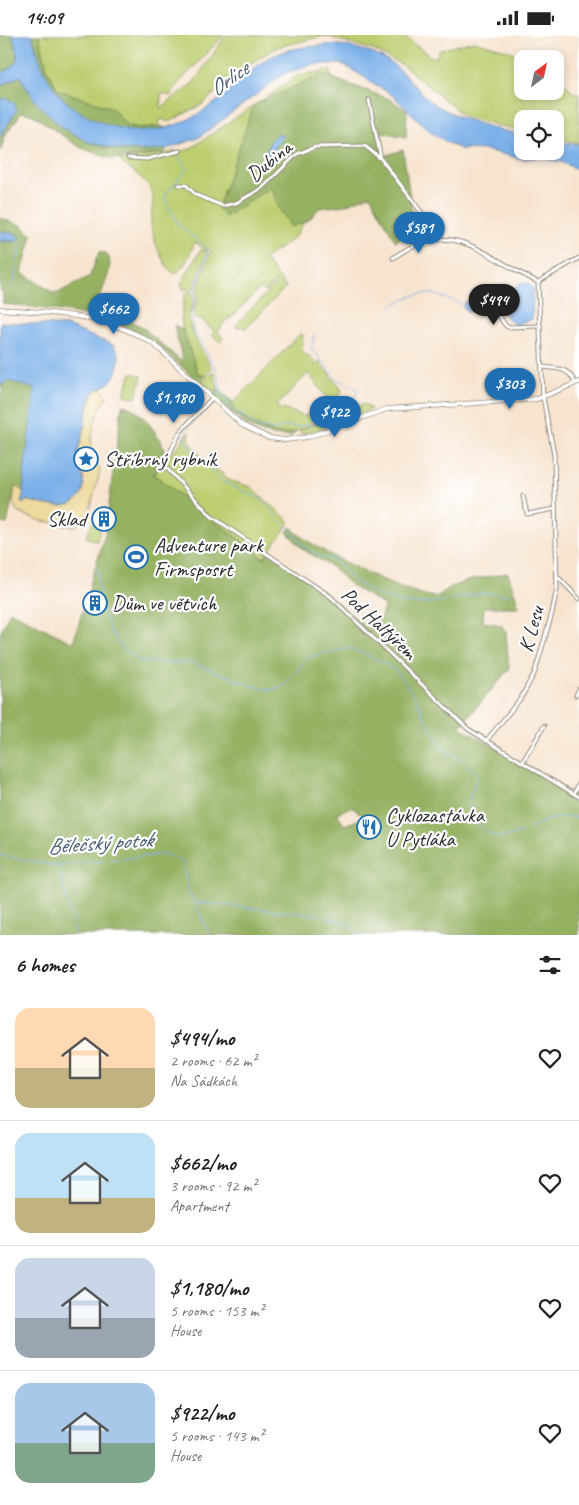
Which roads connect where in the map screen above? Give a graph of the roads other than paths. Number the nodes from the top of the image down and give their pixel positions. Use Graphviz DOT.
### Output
graph roads {
  1 [pos="369,100"];
  2 [pos="180,151"];
  3 [pos="128,158"];
  4 [pos="381,159"];
  5 [pos="179,185"];
  6 [pos="441,238"];
  7 [pos="393,258"];
  8 [pos="579,258"];
  9 [pos="538,282"];
  10 [pos="502,295"];
  11 [pos="0,309"];
  12 [pos="540,326"];
  13 [pos="542,367"];
  14 [pos="577,382"];
  15 [pos="212,398"];
  16 [pos="543,398"];
  17 [pos="523,496"];
  18 [pos="555,509"];
  19 [pos="556,576"];
  20 [pos="579,599"];
  21 [pos="579,689"];
  22 [pos="576,695"];
  23 [pos="544,727"];
  24 [pos="486,741"];
  25 [pos="522,763"];
  26 [pos="579,783"];
  27 [pos="573,794"];
  28 [pos="579,797"];
  1 -- 4 [label="street, Dubina"];
  2 -- 3 [label="street"];
  4 -- 5 [label="street, Dubina"];
  4 -- 6 [label="street, Dubina"];
  6 -- 7 [label="street"];
  6 -- 9 [label="street"];
  8 -- 9 [label="street"];
  9 -- 12 [label="street, K Lesu"];
  10 -- 12 [label="street"];
  11 -- 15 [label="street"];
  12 -- 13 [label="street, K Lesu"];
  13 -- 14 [label="street"];
  13 -- 16 [label="street, K Lesu"];
  14 -- 16 [label="street"];
  15 -- 16 [label="street"];
  15 -- 24 [label="street, Pod Haltýřem"];
  16 -- 18 [label="street, K Lesu"];
  17 -- 18 [label="street"];
  18 -- 19 [label="street, K Lesu"];
  19 -- 20 [label="street"];
  19 -- 24 [label="street, K Lesu"];
  21 -- 22 [label="street"];
  23 -- 25 [label="street"];
  24 -- 25 [label="street, Pod Haltýřem"];
  25 -- 27 [label="street, Pod Haltýřem"];
  26 -- 27 [label="street"];
  27 -- 28 [label="street, Pod Haltýřem"];
}
